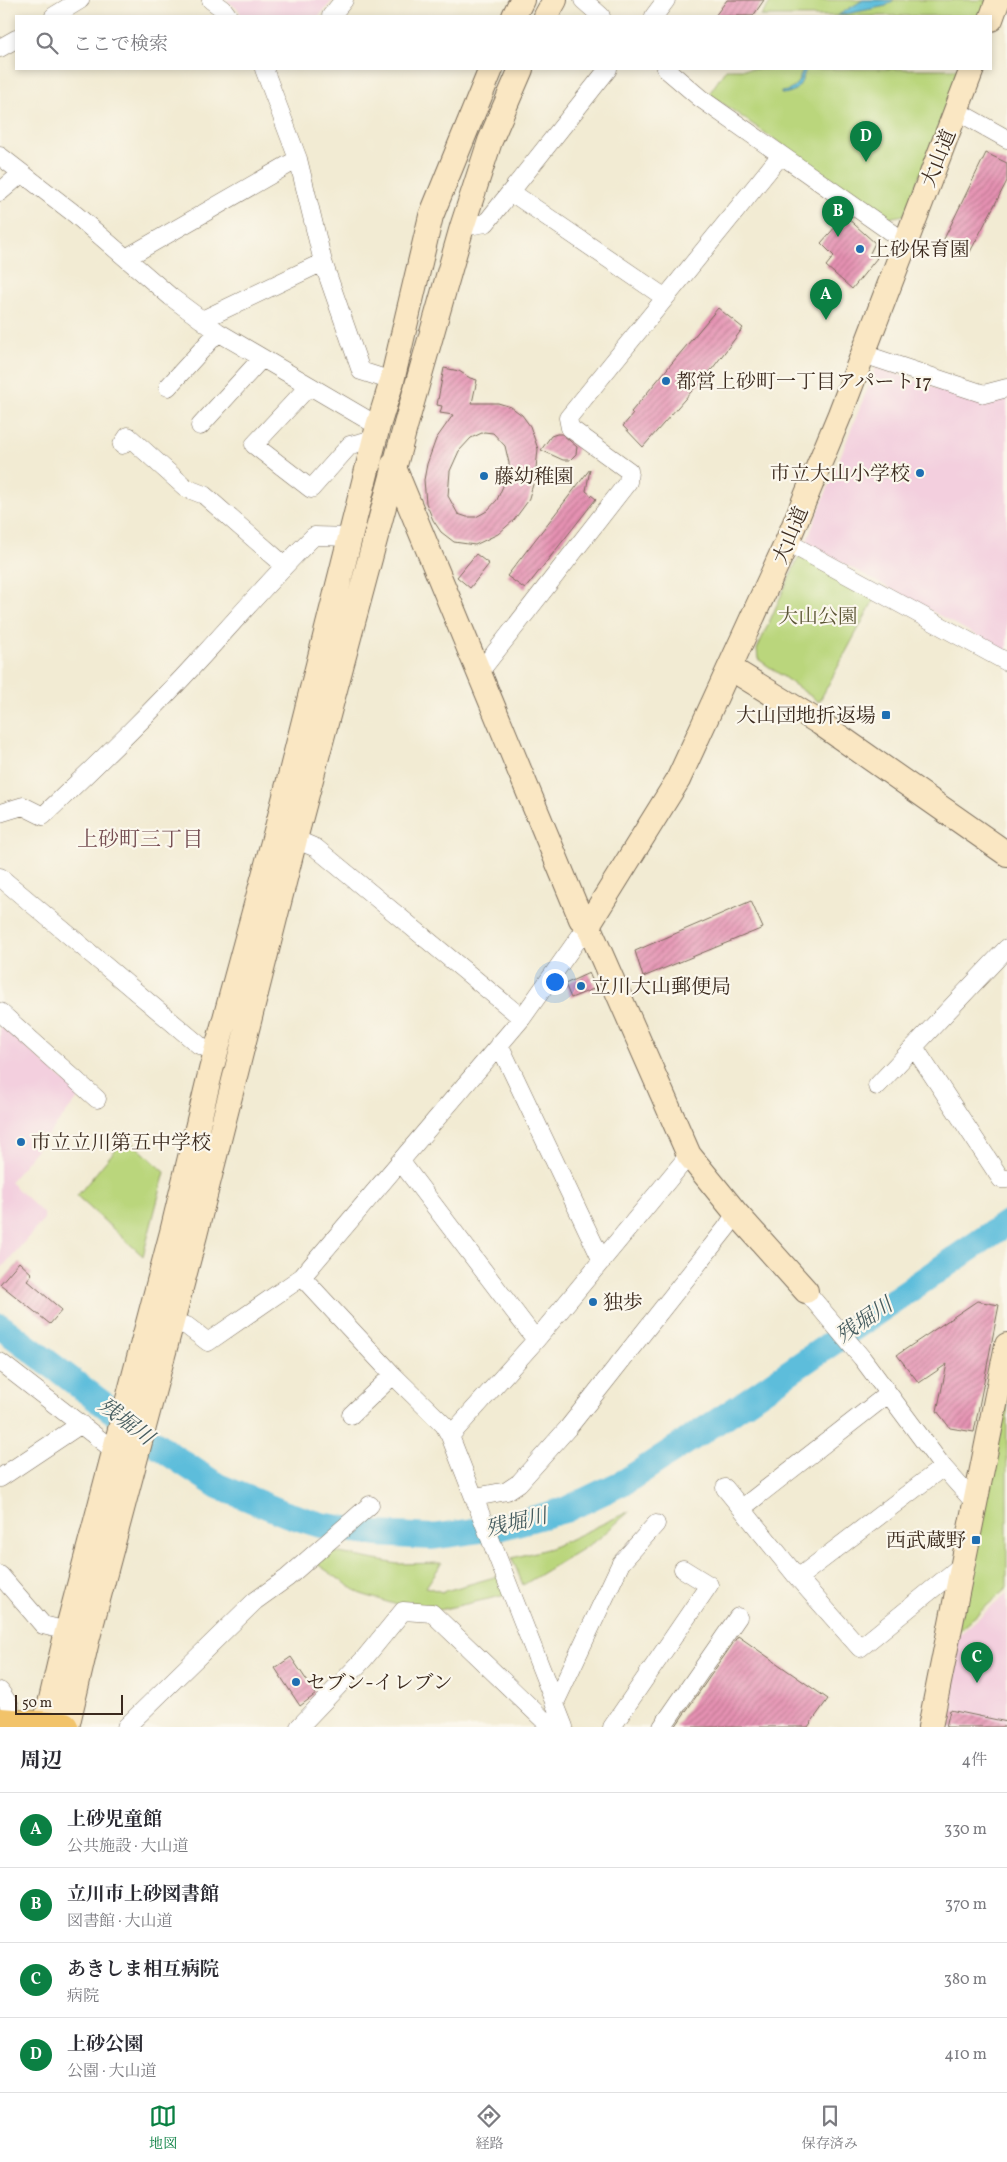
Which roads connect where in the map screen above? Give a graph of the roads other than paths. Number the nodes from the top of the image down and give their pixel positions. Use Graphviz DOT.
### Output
graph roads {
  1 [pos="80,0"];
  2 [pos="211,0"];
  3 [pos="344,0"];
  4 [pos="522,0"];
  5 [pos="555,0"];
  6 [pos="583,0"];
  7 [pos="666,0"];
  8 [pos="998,0"];
  9 [pos="56,15"];
  10 [pos="227,15"];
  11 [pos="332,15"];
  12 [pos="514,15"];
  13 [pos="547,15"];
  14 [pos="600,15"];
  15 [pos="655,15"];
  16 [pos="992,16"];
  17 [pos="15,39"];
  18 [pos="0,48"];
  19 [pos="491,70"];
  20 [pos="521,70"];
  21 [pos="607,70"];
  22 [pos="667,70"];
  23 [pos="972,70"];
  24 [pos="269,71"];
  25 [pos="957,111"];
  26 [pos="1007,140"];
  27 [pos="0,156"];
  28 [pos="781,156"];
  29 [pos="298,159"];
  30 [pos="22,173"];
  31 [pos="0,192"];
  32 [pos="511,192"];
  33 [pos="462,226"];
  34 [pos="905,242"];
  35 [pos="126,258"];
  36 [pos="323,262"];
  37 [pos="664,297"];
  38 [pos="202,320"];
  39 [pos="218,332"];
  40 [pos="863,354"];
  41 [pos="261,359"];
  42 [pos="392,381"];
  43 [pos="309,386"];
  44 [pos="168,387"];
  45 [pos="1007,388"];
  46 [pos="200,426"];
  47 [pos="376,433"];
  48 [pos="122,445"];
  49 [pos="394,468"];
  50 [pos="350,537"];
  51 [pos="787,542"];
  52 [pos="284,565"];
  53 [pos="1007,662"];
  54 [pos="730,668"];
  55 [pos="479,674"];
  56 [pos="0,813"];
  57 [pos="295,839"];
  58 [pos="1007,854"];
  59 [pos="0,877"];
  60 [pos="588,925"];
  61 [pos="1007,948"];
  62 [pos="0,1012"];
  63 [pos="522,1018"];
  64 [pos="499,1044"];
  65 [pos="914,1046"];
  66 [pos="214,1061"];
  67 [pos="877,1086"];
  68 [pos="232,1090"];
  69 [pos="97,1099"];
  70 [pos="689,1155"];
  71 [pos="402,1162"];
  72 [pos="1007,1179"];
  73 [pos="736,1213"];
  74 [pos="184,1234"];
  75 [pos="602,1261"];
  76 [pos="302,1277"];
  77 [pos="806,1291"];
  78 [pos="171,1322"];
  79 [pos="536,1340"];
  80 [pos="1007,1345"];
  81 [pos="0,1362"];
  82 [pos="393,1375"];
  83 [pos="888,1394"];
  84 [pos="351,1415"];
  85 [pos="81,1424"];
  86 [pos="450,1436"];
  87 [pos="124,1448"];
  88 [pos="943,1466"];
  89 [pos="0,1478"];
  90 [pos="725,1488"];
  91 [pos="476,1501"];
  92 [pos="974,1502"];
  93 [pos="370,1505"];
  94 [pos="742,1508"];
  95 [pos="656,1524"];
  96 [pos="962,1564"];
  97 [pos="683,1569"];
  98 [pos="0,1575"];
  99 [pos="798,1578"];
  100 [pos="738,1617"];
  101 [pos="67,1631"];
  102 [pos="0,1691"];
  103 [pos="555,1703"];
  104 [pos="5,1723"];
  105 [pos="59,1726"];
  106 [pos="126,1727"];
  107 [pos="299,1727"];
  108 [pos="552,1727"];
  109 [pos="564,1727"];
  110 [pos="612,1727"];
  111 [pos="662,1727"];
  112 [pos="930,1727"];
  1 -- 9 [label="street"];
  2 -- 10 [label="street"];
  3 -- 11 [label="street"];
  4 -- 12 [label="street"];
  5 -- 13 [label="street"];
  6 -- 14 [label="street"];
  7 -- 15 [label="street"];
  8 -- 16 [label="street"];
  17 -- 18 [label="street"];
  19 -- 42 [label="street"];
  20 -- 33 [label="street"];
  21 -- 32 [label="street"];
  22 -- 28 [label="street"];
  23 -- 25 [label="street, 大山道"];
  24 -- 29 [label="street"];
  25 -- 26 [label="street"];
  25 -- 34 [label="street, 大山道"];
  27 -- 30 [label="street"];
  28 -- 34 [label="street"];
  28 -- 37 [label="street"];
  29 -- 35 [label="street"];
  29 -- 36 [label="street"];
  30 -- 31 [label="street"];
  30 -- 35 [label="street"];
  32 -- 33 [label="street"];
  32 -- 37 [label="street"];
  33 -- 49 [label="street"];
  34 -- 40 [label="street, 大山道"];
  35 -- 38 [label="street"];
  36 -- 38 [label="street"];
  36 -- 42 [label="street"];
  37 -- 55 [label="street"];
  38 -- 39 [label="street"];
  39 -- 41 [label="street"];
  39 -- 44 [label="street"];
  40 -- 45 [label="street"];
  40 -- 51 [label="street, 大山道"];
  41 -- 43 [label="street"];
  41 -- 46 [label="street"];
  42 -- 47 [label="street"];
  43 -- 47 [label="street"];
  43 -- 47 [label="street"];
  47 -- 49 [label="street"];
  47 -- 50 [label="street"];
  48 -- 52 [label="street"];
  49 -- 55 [label="street"];
  49 -- 57 [label="street"];
  50 -- 52 [label="street"];
  50 -- 66 [label="street"];
  51 -- 53 [label="street"];
  51 -- 54 [label="street, 大山道"];
  52 -- 56 [label="street"];
  54 -- 58 [label="street"];
  54 -- 60 [label="street, 大山道"];
  55 -- 60 [label="street"];
  57 -- 63 [label="street"];
  57 -- 68 [label="street"];
  59 -- 66 [label="street"];
  60 -- 63 [label="street"];
  60 -- 70 [label="street"];
  61 -- 65 [label="street"];
  62 -- 69 [label="street"];
  63 -- 64 [label="street"];
  64 -- 71 [label="street"];
  64 -- 75 [label="street"];
  65 -- 67 [label="street"];
  65 -- 72 [label="street"];
  66 -- 68 [label="street"];
  66 -- 74 [label="street"];
  68 -- 74 [label="street"];
  70 -- 73 [label="street"];
  70 -- 75 [label="street"];
  71 -- 76 [label="street"];
  71 -- 79 [label="street"];
  73 -- 77 [label="street"];
  73 -- 91 [label="street"];
  74 -- 78 [label="street"];
  74 -- 87 [label="street"];
  75 -- 79 [label="street"];
  76 -- 78 [label="street"];
  76 -- 82 [label="street"];
  77 -- 83 [label="street"];
  78 -- 87 [label="street"];
  79 -- 86 [label="street"];
  80 -- 92 [label="street"];
  81 -- 85 [label="street"];
  82 -- 84 [label="street"];
  82 -- 86 [label="street"];
  83 -- 88 [label="street"];
  83 -- 94 [label="street"];
  85 -- 87 [label="street"];
  85 -- 89 [label="street"];
  86 -- 91 [label="street"];
  87 -- 101 [label="street"];
  87 -- 105 [label="street"];
  88 -- 92 [label="street"];
  88 -- 99 [label="street"];
  90 -- 94 [label="street"];
  91 -- 103 [label="street"];
  92 -- 96 [label="street"];
  93 -- 106 [label="street"];
  94 -- 99 [label="street"];
  95 -- 103 [label="street"];
  96 -- 99 [label="street"];
  96 -- 112 [label="street"];
  97 -- 110 [label="street"];
  98 -- 101 [label="street"];
  100 -- 111 [label="street"];
  101 -- 105 [label="street"];
  102 -- 104 [label="street"];
  103 -- 109 [label="street"];
  104 -- 105 [label="main road"];
  107 -- 108 [label="street"];
}
